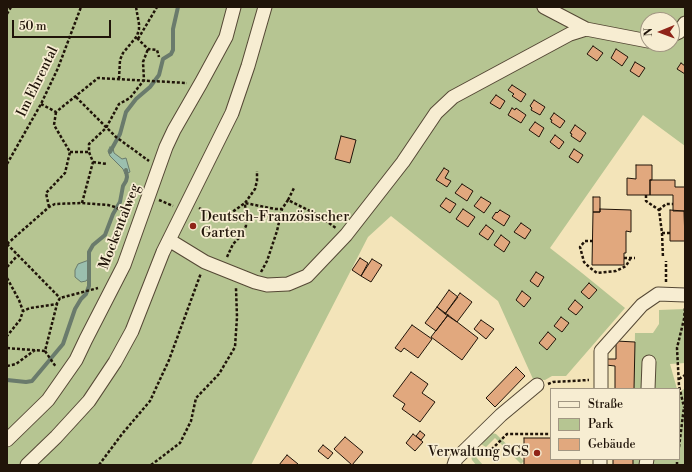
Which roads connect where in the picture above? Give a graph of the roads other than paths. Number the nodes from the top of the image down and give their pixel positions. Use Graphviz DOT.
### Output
graph roads {
  1 [pos="234,7"];
  2 [pos="265,7"];
  3 [pos="544,7"];
  4 [pos="586,29"];
  5 [pos="640,39"];
  6 [pos="169,240"];
  7 [pos="685,295"];
  8 [pos="649,362"];
  9 [pos="601,384"];
  10 [pos="537,385"];
  11 [pos="648,388"];
  12 [pos="7,440"];
  13 [pos="27,465"];
  14 [pos="454,465"];
  1 -- 12 [label="street, Mockentalweg"];
  2 -- 6 [label="street"];
  3 -- 4 [label="street"];
  4 -- 5 [label="street"];
  4 -- 6 [label="street"];
  6 -- 13 [label="street"];
  7 -- 9 [label="street"];
  8 -- 11 [label="street"];
  10 -- 14 [label="street"];
}
